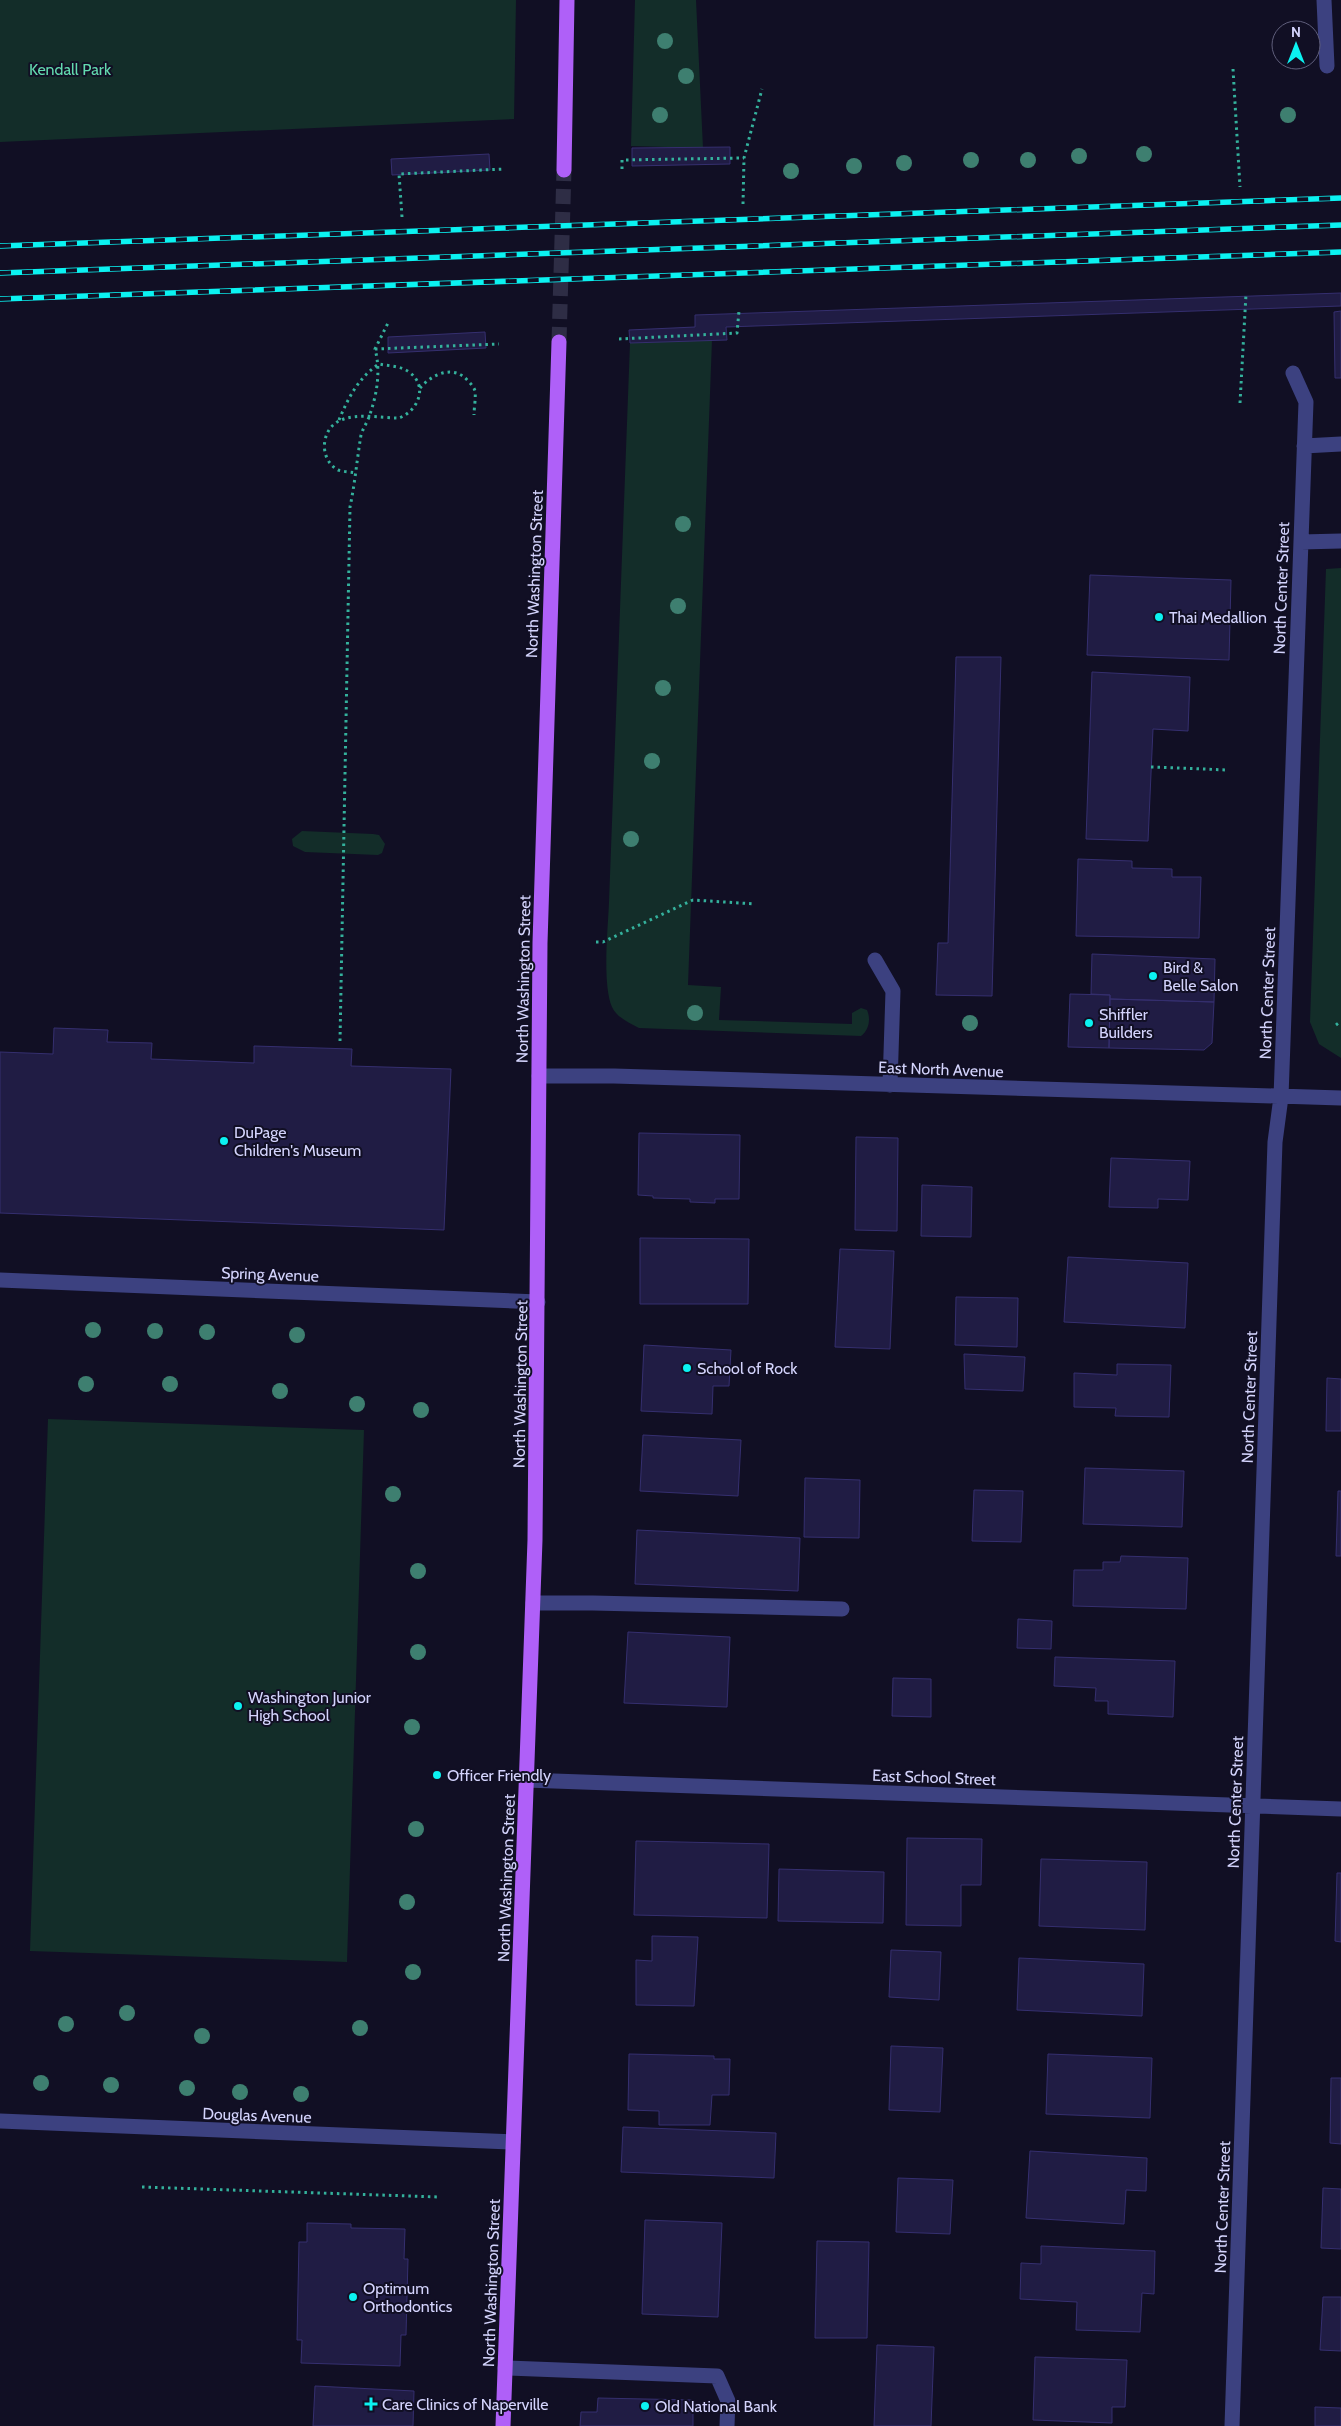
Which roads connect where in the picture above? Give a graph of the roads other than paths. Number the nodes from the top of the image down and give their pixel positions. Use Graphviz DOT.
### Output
graph roads {
  1 [pos="567,0"];
  2 [pos="1324,0"];
  3 [pos="1327,66"];
  4 [pos="564,170"];
  5 [pos="559,342"];
  6 [pos="1293,373"];
  7 [pos="1341,444"];
  8 [pos="1304,446"];
  9 [pos="1341,541"];
  10 [pos="1301,542"];
  11 [pos="875,960"];
  12 [pos="539,1076"];
  13 [pos="890,1085"];
  14 [pos="1281,1097"];
  15 [pos="1341,1098"];
  16 [pos="0,1280"];
  17 [pos="538,1302"];
  18 [pos="533,1604"];
  19 [pos="842,1609"];
  20 [pos="526,1780"];
  21 [pos="1252,1805"];
  22 [pos="1341,1809"];
  23 [pos="0,2121"];
  24 [pos="514,2142"];
  25 [pos="505,2368"];
  26 [pos="502,2426"];
  27 [pos="727,2426"];
  28 [pos="1232,2426"];
  1 -- 4 [label="main road"];
  2 -- 3 [label="street"];
  5 -- 12 [label="main road, North Washington Street"];
  6 -- 8 [label="street, North Center Street"];
  7 -- 8 [label="street"];
  8 -- 10 [label="street, North Center Street"];
  9 -- 10 [label="street"];
  10 -- 14 [label="street, North Center Street"];
  11 -- 13 [label="street"];
  12 -- 13 [label="street, East North Avenue"];
  12 -- 17 [label="main road, North Washington Street"];
  13 -- 14 [label="street, East North Avenue"];
  14 -- 15 [label="street, East North Avenue"];
  14 -- 21 [label="street, North Center Street"];
  16 -- 17 [label="street, Spring Avenue"];
  17 -- 18 [label="main road, North Washington Street"];
  18 -- 19 [label="street"];
  18 -- 20 [label="main road, North Washington Street"];
  20 -- 21 [label="street, East School Street"];
  20 -- 24 [label="main road, North Washington Street"];
  21 -- 22 [label="street, East School Street"];
  21 -- 28 [label="street, North Center Street"];
  23 -- 24 [label="street, Douglas Avenue"];
  24 -- 25 [label="main road, North Washington Street"];
  25 -- 26 [label="main road, North Washington Street"];
  25 -- 27 [label="street"];
}
